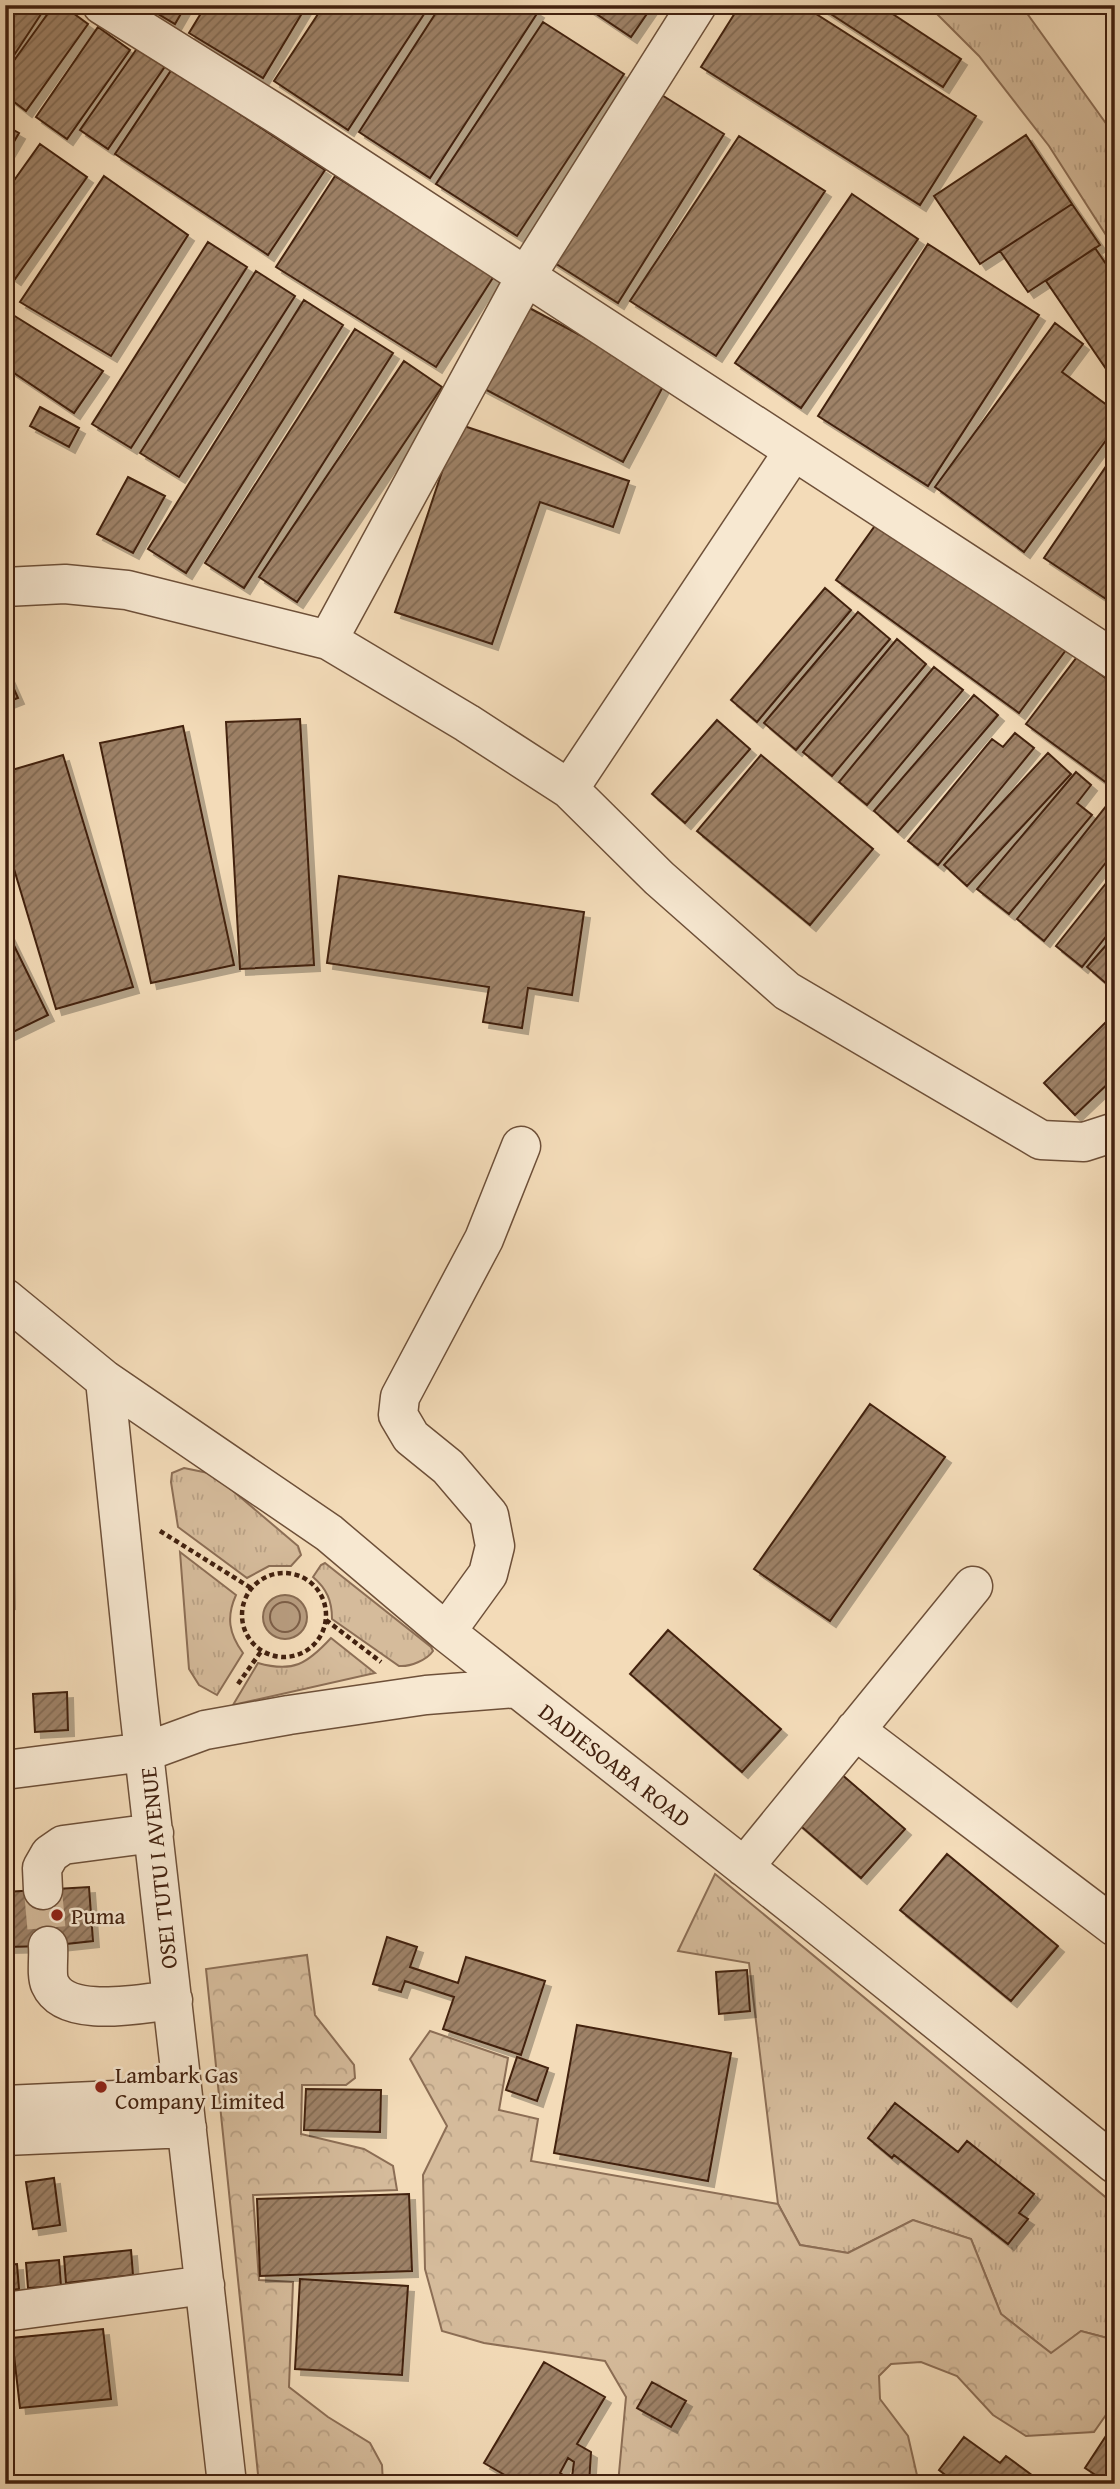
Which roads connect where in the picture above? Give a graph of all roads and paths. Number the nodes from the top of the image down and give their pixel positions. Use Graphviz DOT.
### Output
graph roads {
  1 [pos="102,5"];
  2 [pos="697,5"];
  3 [pos="526,276"];
  4 [pos="793,452"];
  5 [pos="5,587"];
  6 [pos="328,640"];
  7 [pos="1115,660"];
  8 [pos="569,789"];
  9 [pos="1115,1132"];
  10 [pos="521,1146"];
  11 [pos="5,1298"];
  12 [pos="105,1380"];
  13 [pos="119,1505"];
  14 [pos="973,1586"];
  15 [pos="251,1588"];
  16 [pos="326,1620"];
  17 [pos="446,1632"];
  18 [pos="517,1688"];
  19 [pos="426,1695"];
  20 [pos="855,1730"];
  21 [pos="145,1752"];
  22 [pos="5,1770"];
  23 [pos="155,1833"];
  24 [pos="744,1867"];
  25 [pos="43,1890"];
  26 [pos="1115,1927"];
  27 [pos="48,1946"];
  28 [pos="173,2000"];
  29 [pos="5,2105"];
  30 [pos="185,2112"];
  31 [pos="5,2136"];
  32 [pos="1115,2164"];
  33 [pos="205,2285"];
  34 [pos="5,2312"];
  35 [pos="226,2484"];
  1 -- 3 [label="street"];
  2 -- 3 [label="street"];
  3 -- 4 [label="street"];
  3 -- 6 [label="street"];
  4 -- 7 [label="street"];
  4 -- 8 [label="street"];
  5 -- 6 [label="street"];
  6 -- 8 [label="street"];
  8 -- 9 [label="street"];
  10 -- 17 [label="street"];
  11 -- 12 [label="street"];
  12 -- 13 [label="street, OSEI TUTU I AVENUE"];
  12 -- 17 [label="street, DADIESOABA ROAD"];
  13 -- 15 [label="path"];
  13 -- 21 [label="street, OSEI TUTU I AVENUE"];
  14 -- 20 [label="street"];
  15 -- 16 [label="path"];
  15 -- 16 [label="path"];
  16 -- 19 [label="path"];
  17 -- 18 [label="street, DADIESOABA ROAD"];
  18 -- 19 [label="street"];
  18 -- 24 [label="street, DADIESOABA ROAD"];
  19 -- 21 [label="street"];
  20 -- 24 [label="street"];
  20 -- 26 [label="street"];
  21 -- 22 [label="street"];
  21 -- 23 [label="street, OSEI TUTU I AVENUE"];
  23 -- 25 [label="street"];
  23 -- 28 [label="street, OSEI TUTU I AVENUE"];
  24 -- 32 [label="street, DADIESOABA ROAD"];
  27 -- 28 [label="street"];
  28 -- 30 [label="street, OSEI TUTU I AVENUE"];
  29 -- 30 [label="street"];
  30 -- 31 [label="street"];
  30 -- 33 [label="street, OSEI TUTU I AVENUE"];
  33 -- 34 [label="street"];
  33 -- 35 [label="street, OSEI TUTU I AVENUE"];
}
